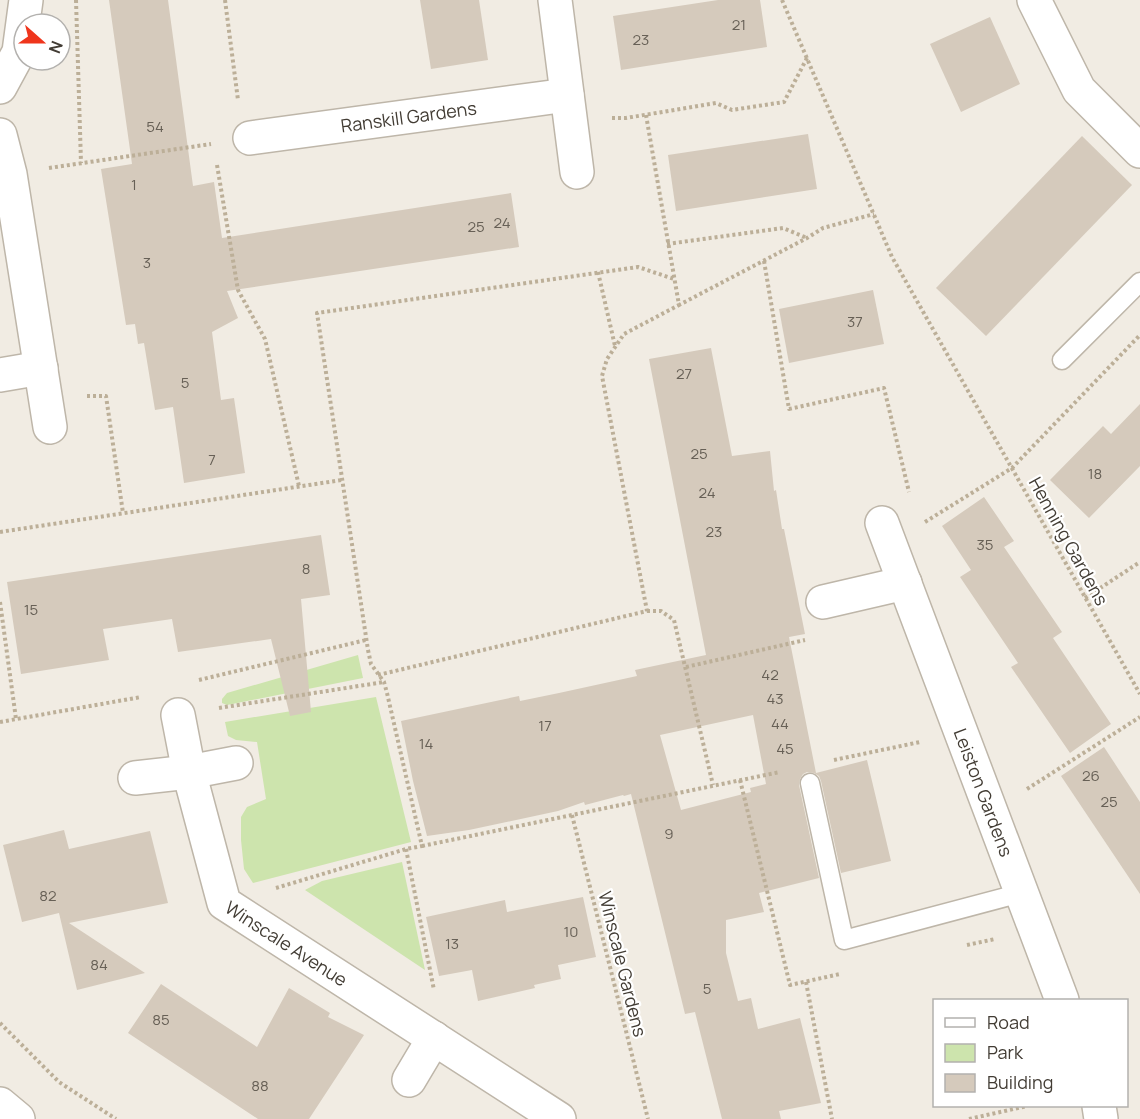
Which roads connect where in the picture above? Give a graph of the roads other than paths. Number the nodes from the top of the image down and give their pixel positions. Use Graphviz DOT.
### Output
graph roads {
  1 [pos="26,0"];
  2 [pos="555,0"];
  3 [pos="1034,0"];
  4 [pos="0,87"];
  5 [pos="567,94"];
  6 [pos="0,135"];
  7 [pos="247,138"];
  8 [pos="1140,151"];
  9 [pos="577,171"];
  10 [pos="1140,282"];
  11 [pos="1062,360"];
  12 [pos="0,375"];
  13 [pos="43,382"];
  14 [pos="50,427"];
  15 [pos="882,523"];
  16 [pos="905,583"];
  17 [pos="824,602"];
  18 [pos="178,715"];
  19 [pos="236,763"];
  20 [pos="189,772"];
  21 [pos="135,778"];
  22 [pos="810,783"];
  23 [pos="1021,893"];
  24 [pos="1062,999"];
  25 [pos="434,1038"];
  26 [pos="409,1080"];
  27 [pos="0,1104"];
  28 [pos="18,1119"];
  29 [pos="559,1119"];
  1 -- 4 [label="street"];
  2 -- 5 [label="street"];
  3 -- 8 [label="street"];
  5 -- 7 [label="street, Ranskill Gardens"];
  5 -- 9 [label="street"];
  6 -- 13 [label="street"];
  10 -- 11 [label="lane"];
  12 -- 13 [label="street"];
  13 -- 14 [label="street"];
  15 -- 16 [label="street, Leiston Gardens"];
  16 -- 17 [label="street"];
  16 -- 23 [label="street, Leiston Gardens"];
  18 -- 20 [label="street, Winscale Avenue"];
  19 -- 20 [label="street"];
  20 -- 21 [label="street"];
  20 -- 25 [label="street, Winscale Avenue"];
  22 -- 23 [label="lane"];
  23 -- 24 [label="street, Leiston Gardens"];
  25 -- 26 [label="street"];
  25 -- 29 [label="street, Winscale Avenue"];
  27 -- 28 [label="street"];
}
